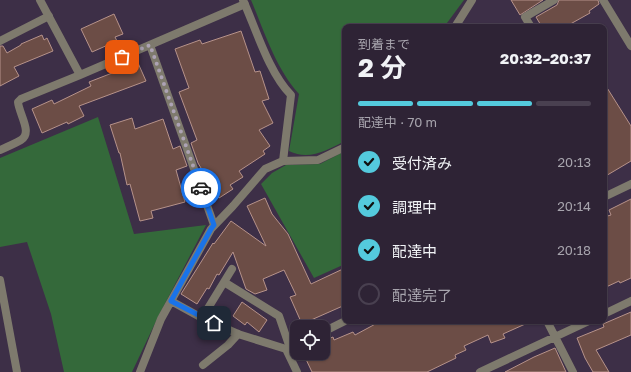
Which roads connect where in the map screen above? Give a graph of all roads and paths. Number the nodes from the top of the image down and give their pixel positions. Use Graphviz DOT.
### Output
graph roads {
  1 [pos="40,0"];
  2 [pos="472,0"];
  3 [pos="554,0"];
  4 [pos="603,0"];
  5 [pos="244,2"];
  6 [pos="49,16"];
  7 [pos="457,24"];
  8 [pos="529,24"];
  9 [pos="0,41"];
  10 [pos="150,45"];
  11 [pos="631,46"];
  12 [pos="80,75"];
  13 [pos="342,148"];
  14 [pos="0,150"];
  15 [pos="283,161"];
  16 [pos="631,184"];
  17 [pos="607,196"];
  18 [pos="214,225"];
  19 [pos="232,269"];
  20 [pos="0,280"];
  21 [pos="224,282"];
  22 [pos="631,300"];
  23 [pos="171,301"];
  24 [pos="607,312"];
  25 [pos="202,318"];
  26 [pos="4,321"];
  27 [pos="342,322"];
  28 [pos="549,324"];
  29 [pos="583,324"];
  30 [pos="330,328"];
  31 [pos="238,334"];
  32 [pos="556,337"];
  33 [pos="290,344"];
  34 [pos="290,347"];
  35 [pos="294,360"];
  36 [pos="203,365"];
  37 [pos="17,372"];
  38 [pos="140,372"];
  39 [pos="297,372"];
  40 [pos="480,372"];
  41 [pos="573,372"];
  1 -- 6 [label="street"];
  2 -- 7 [label="street"];
  3 -- 8 [label="street"];
  4 -- 11 [label="street"];
  5 -- 10 [label="street"];
  5 -- 15 [label="street"];
  6 -- 9 [label="street"];
  6 -- 12 [label="street"];
  10 -- 12 [label="street"];
  10 -- 18 [label="street"];
  12 -- 14 [label="street"];
  13 -- 15 [label="street"];
  15 -- 18 [label="street"];
  16 -- 17 [label="street"];
  18 -- 23 [label="street"];
  19 -- 21 [label="street"];
  20 -- 26 [label="street"];
  21 -- 25 [label="street"];
  21 -- 33 [label="street"];
  22 -- 24 [label="street"];
  23 -- 25 [label="street"];
  23 -- 38 [label="street"];
  25 -- 31 [label="street"];
  26 -- 37 [label="street"];
  27 -- 30 [label="street"];
  28 -- 32 [label="street"];
  29 -- 32 [label="street"];
  31 -- 34 [label="street"];
  31 -- 36 [label="street"];
  32 -- 40 [label="street"];
  32 -- 41 [label="street"];
  35 -- 39 [label="street"];
}
